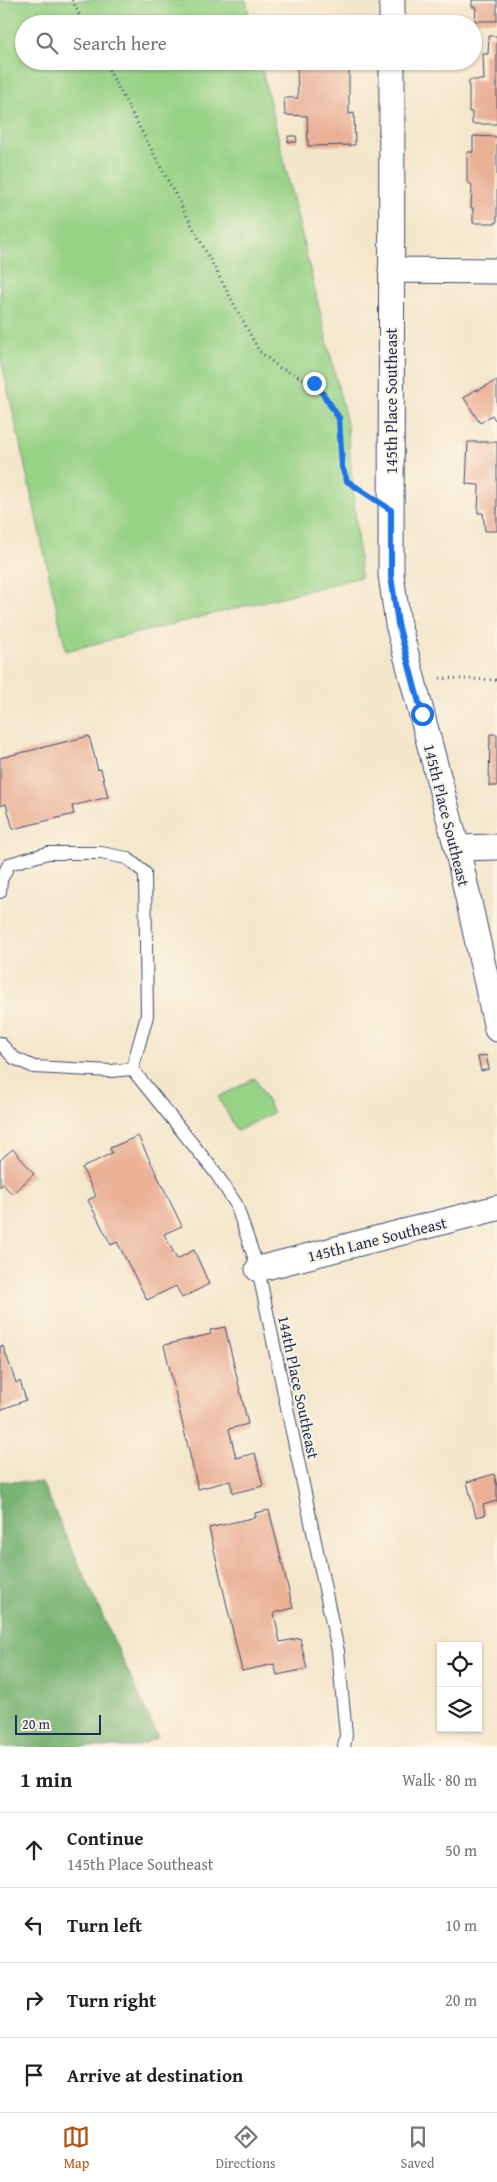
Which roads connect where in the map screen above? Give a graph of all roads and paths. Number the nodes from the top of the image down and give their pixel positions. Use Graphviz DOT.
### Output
graph roads {
  1 [pos="72,0"];
  2 [pos="392,0"];
  3 [pos="80,15"];
  4 [pos="392,15"];
  5 [pos="109,70"];
  6 [pos="392,70"];
  7 [pos="391,270"];
  8 [pos="497,271"];
  9 [pos="391,510"];
  10 [pos="412,680"];
  11 [pos="497,680"];
  12 [pos="497,847"];
  13 [pos="457,848"];
  14 [pos="0,892"];
  15 [pos="497,1029"];
  16 [pos="0,1043"];
  17 [pos="132,1069"];
  18 [pos="497,1208"];
  19 [pos="258,1269"];
  20 [pos="344,1747"];
  1 -- 3 [label="path"];
  2 -- 4 [label="street"];
  5 -- 9 [label="path"];
  6 -- 7 [label="street, 145th Place Southeast"];
  7 -- 8 [label="street"];
  7 -- 9 [label="street, 145th Place Southeast"];
  9 -- 10 [label="street, 145th Place Southeast"];
  10 -- 11 [label="path"];
  10 -- 13 [label="street, 145th Place Southeast"];
  12 -- 13 [label="street"];
  13 -- 15 [label="street, 145th Place Southeast"];
  14 -- 17 [label="lane"];
  16 -- 17 [label="lane"];
  17 -- 19 [label="lane, 144th Place Southeast"];
  18 -- 19 [label="street, 145th Lane Southeast"];
  19 -- 20 [label="lane, 144th Place Southeast"];
}
